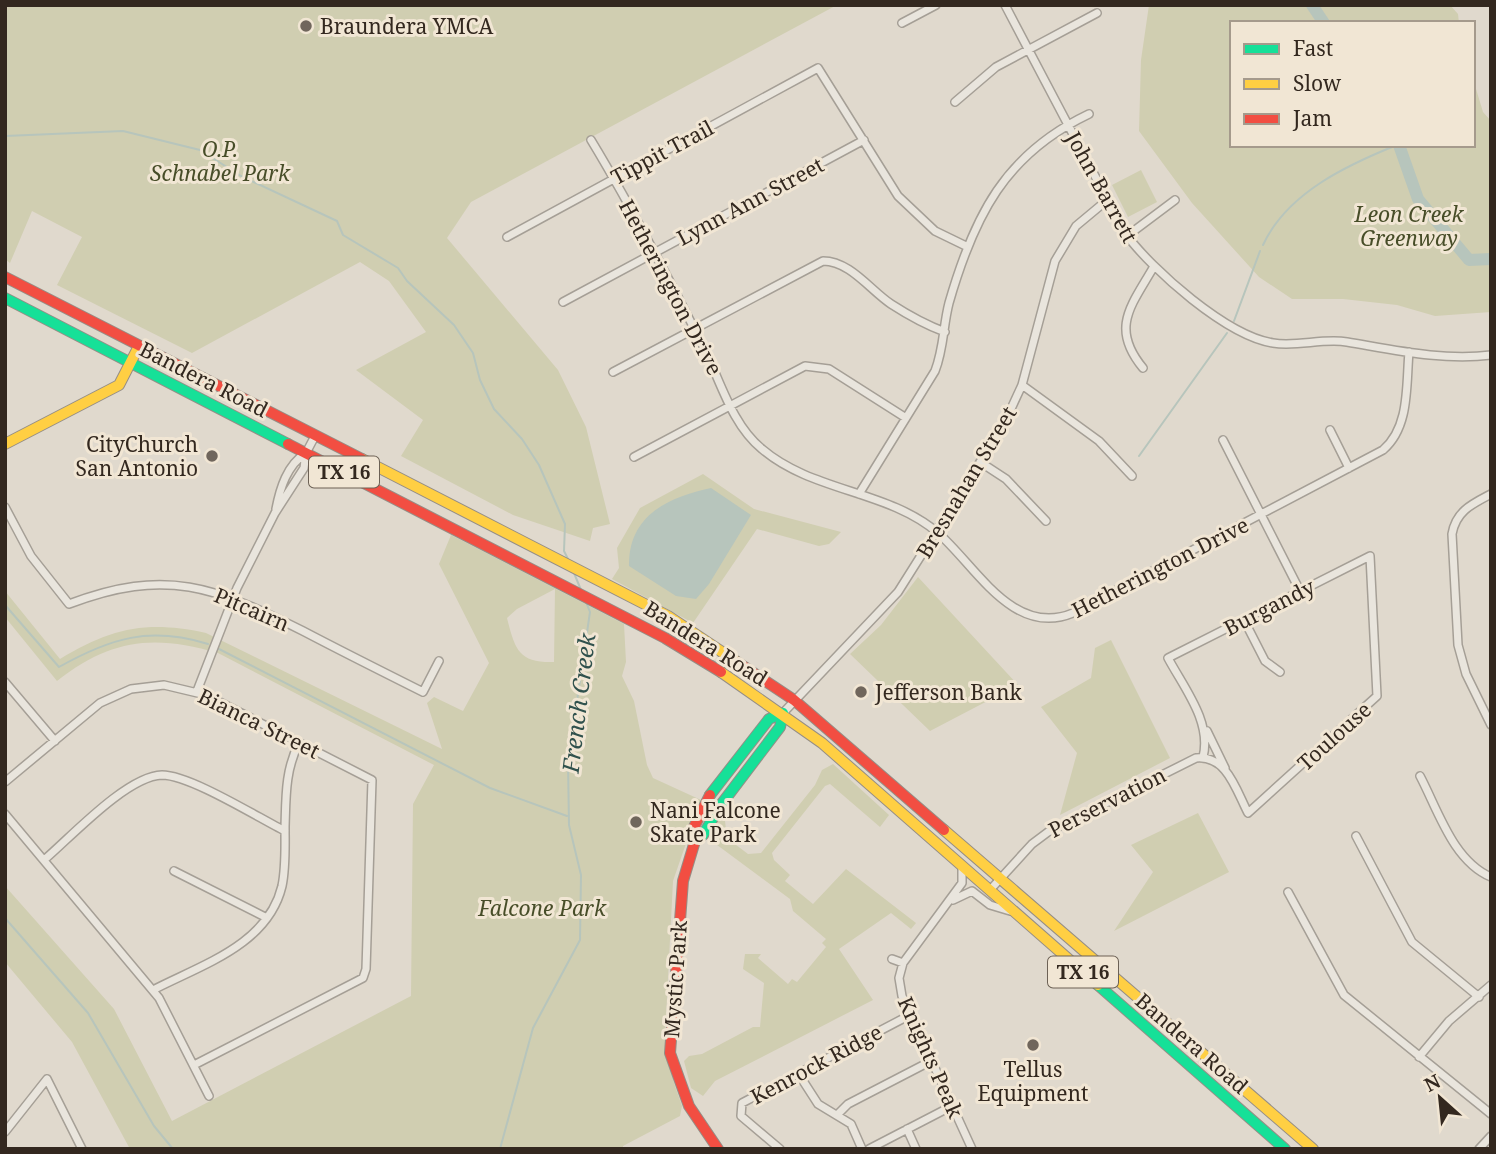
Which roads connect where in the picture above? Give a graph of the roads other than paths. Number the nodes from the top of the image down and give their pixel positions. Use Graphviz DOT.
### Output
graph roads {
  1 [pos="936,5"];
  2 [pos="1005,5"];
  3 [pos="1097,13"];
  4 [pos="902,23"];
  5 [pos="1028,49"];
  6 [pos="956,102"];
  7 [pos="1089,114"];
  8 [pos="1066,124"];
  9 [pos="592,140"];
  10 [pos="864,140"];
  11 [pos="615,178"];
  12 [pos="1106,201"];
  13 [pos="1175,201"];
  14 [pos="1127,236"];
  15 [pos="507,237"];
  16 [pos="968,247"];
  17 [pos="654,254"];
  18 [pos="1153,268"];
  19 [pos="5,276"];
  20 [pos="5,298"];
  21 [pos="563,302"];
  22 [pos="694,328"];
  23 [pos="945,332"];
  24 [pos="139,345"];
  25 [pos="1409,352"];
  26 [pos="1491,355"];
  27 [pos="131,363"];
  28 [pos="1143,368"];
  29 [pos="613,372"];
  30 [pos="1022,385"];
  31 [pos="730,405"];
  32 [pos="906,418"];
  33 [pos="1330,430"];
  34 [pos="315,436"];
  35 [pos="1223,440"];
  36 [pos="5,444"];
  37 [pos="306,453"];
  38 [pos="635,457"];
  39 [pos="980,462"];
  40 [pos="1349,468"];
  41 [pos="1132,476"];
  42 [pos="859,494"];
  43 [pos="1491,494"];
  44 [pos="5,507"];
  45 [pos="1262,516"];
  46 [pos="1046,521"];
  47 [pos="936,531"];
  48 [pos="514,537"];
  49 [pos="506,555"];
  50 [pos="1370,556"];
  51 [pos="1300,591"];
  52 [pos="233,598"];
  53 [pos="1244,620"];
  54 [pos="439,661"];
  55 [pos="1280,672"];
  56 [pos="5,682"];
  57 [pos="197,691"];
  58 [pos="794,700"];
  59 [pos="783,713"];
  60 [pos="1204,726"];
  61 [pos="1491,726"];
  62 [pos="55,741"];
  63 [pos="299,743"];
  64 [pos="1203,757"];
  65 [pos="1225,769"];
  66 [pos="1420,776"];
  67 [pos="5,782"];
  68 [pos="5,814"];
  69 [pos="285,831"];
  70 [pos="1356,836"];
  71 [pos="44,860"];
  72 [pos="962,866"];
  73 [pos="174,871"];
  74 [pos="1002,877"];
  75 [pos="1491,877"];
  76 [pos="990,890"];
  77 [pos="1288,892"];
  78 [pos="952,900"];
  79 [pos="1016,914"];
  80 [pos="268,918"];
  81 [pos="892,959"];
  82 [pos="903,963"];
  83 [pos="1491,985"];
  84 [pos="153,990"];
  85 [pos="1479,997"];
  86 [pos="910,1015"];
  87 [pos="1419,1057"];
  88 [pos="931,1061"];
  89 [pos="194,1065"];
  90 [pos="798,1073"];
  91 [pos="209,1096"];
  92 [pos="952,1106"];
  93 [pos="838,1114"];
  94 [pos="1491,1114"];
  95 [pos="8,1122"];
  96 [pos="907,1129"];
  97 [pos="5,1132"];
  98 [pos="1491,1136"];
  99 [pos="82,1149"];
  100 [pos="718,1149"];
  101 [pos="780,1149"];
  102 [pos="862,1149"];
  103 [pos="869,1149"];
  104 [pos="916,1149"];
  105 [pos="972,1149"];
  106 [pos="1285,1149"];
  107 [pos="1313,1149"];
  108 [pos="1479,1149"];
  1 -- 4 [label="street"];
  2 -- 5 [label="street, John Barrett"];
  3 -- 5 [label="street"];
  5 -- 6 [label="street"];
  5 -- 8 [label="street, John Barrett"];
  7 -- 8 [label="street"];
  8 -- 12 [label="street, John Barrett"];
  8 -- 16 [label="street"];
  9 -- 11 [label="street, Hetherington Drive"];
  10 -- 11 [label="street, Tippit Trail"];
  10 -- 16 [label="street"];
  10 -- 17 [label="street, Lynn Ann Street"];
  11 -- 15 [label="street, Tippit Trail"];
  11 -- 17 [label="street, Hetherington Drive"];
  12 -- 14 [label="street, John Barrett"];
  12 -- 30 [label="street, Bresnahan Street"];
  13 -- 14 [label="street"];
  14 -- 18 [label="street, John Barrett"];
  16 -- 23 [label="street"];
  17 -- 21 [label="street, Lynn Ann Street"];
  17 -- 22 [label="street, Hetherington Drive"];
  18 -- 25 [label="street, John Barrett"];
  18 -- 28 [label="street"];
  19 -- 24 [label="main road, Bandera Road / TX 16"];
  20 -- 27 [label="main road, Bandera Road / TX 16"];
  22 -- 23 [label="street"];
  22 -- 29 [label="street"];
  22 -- 31 [label="street, Hetherington Drive"];
  23 -- 32 [label="street"];
  24 -- 27 [label="main road"];
  24 -- 34 [label="main road, Bandera Road / TX 16"];
  25 -- 26 [label="street, John Barrett"];
  25 -- 40 [label="street, Hetherington Drive"];
  27 -- 36 [label="main road"];
  27 -- 37 [label="main road, Bandera Road / TX 16"];
  30 -- 39 [label="street, Bresnahan Street"];
  30 -- 41 [label="street"];
  31 -- 32 [label="street"];
  31 -- 38 [label="street"];
  31 -- 42 [label="street, Hetherington Drive"];
  32 -- 42 [label="street"];
  33 -- 40 [label="street"];
  34 -- 37 [label="street"];
  34 -- 48 [label="main road, Bandera Road / TX 16"];
  35 -- 45 [label="street"];
  37 -- 49 [label="main road, Bandera Road / TX 16"];
  37 -- 52 [label="street"];
  39 -- 46 [label="street"];
  39 -- 47 [label="street, Bresnahan Street"];
  40 -- 45 [label="street, Hetherington Drive"];
  42 -- 47 [label="street, Hetherington Drive"];
  43 -- 61 [label="street"];
  44 -- 52 [label="street, Pitcairn"];
  45 -- 47 [label="street, Hetherington Drive"];
  45 -- 51 [label="street"];
  47 -- 58 [label="street, Bresnahan Street"];
  48 -- 49 [label="main road"];
  48 -- 58 [label="main road, Bandera Road / TX 16"];
  49 -- 59 [label="main road, Bandera Road / TX 16"];
  50 -- 51 [label="street, Burgandy"];
  50 -- 65 [label="street, Toulouse"];
  51 -- 53 [label="street, Burgandy"];
  52 -- 54 [label="street, Pitcairn"];
  52 -- 57 [label="street"];
  53 -- 55 [label="street"];
  53 -- 60 [label="street, Burgandy"];
  56 -- 62 [label="street"];
  57 -- 62 [label="street, Bianca Street"];
  57 -- 63 [label="street, Bianca Street"];
  58 -- 59 [label="street, Bresnahan Street"];
  58 -- 74 [label="main road, Bandera Road / TX 16"];
  59 -- 72 [label="main road, Bandera Road / TX 16"];
  59 -- 100 [label="main road, Mystic Park"];
  60 -- 64 [label="street"];
  60 -- 65 [label="street"];
  62 -- 67 [label="street, Bianca Street"];
  63 -- 69 [label="street"];
  63 -- 89 [label="street, Bianca Street"];
  64 -- 65 [label="street"];
  64 -- 74 [label="street, Perservation"];
  66 -- 75 [label="street"];
  68 -- 71 [label="street"];
  69 -- 71 [label="street"];
  69 -- 80 [label="street"];
  70 -- 85 [label="street"];
  71 -- 84 [label="street"];
  72 -- 76 [label="main road, Bandera Road / TX 16"];
  72 -- 78 [label="street"];
  73 -- 80 [label="street"];
  74 -- 76 [label="street, Perservation"];
  74 -- 107 [label="main road, Bandera Road / TX 16"];
  76 -- 79 [label="main road, Bandera Road / TX 16"];
  77 -- 87 [label="street"];
  78 -- 79 [label="street"];
  78 -- 82 [label="street"];
  79 -- 106 [label="main road, Bandera Road / TX 16"];
  80 -- 84 [label="street"];
  81 -- 82 [label="street"];
  82 -- 86 [label="street, Knights Peak"];
  83 -- 85 [label="street"];
  84 -- 89 [label="street"];
  85 -- 87 [label="street"];
  86 -- 88 [label="street, Knights Peak"];
  86 -- 90 [label="street, Kenrock Ridge"];
  87 -- 94 [label="street"];
  88 -- 92 [label="street, Knights Peak"];
  88 -- 93 [label="street"];
  89 -- 91 [label="street"];
  90 -- 93 [label="street"];
  90 -- 101 [label="street, Kenrock Ridge"];
  92 -- 96 [label="street"];
  92 -- 105 [label="street, Knights Peak"];
  93 -- 102 [label="street"];
  95 -- 97 [label="street"];
  95 -- 99 [label="street"];
  96 -- 103 [label="street"];
  96 -- 104 [label="street"];
  98 -- 108 [label="street"];
}
